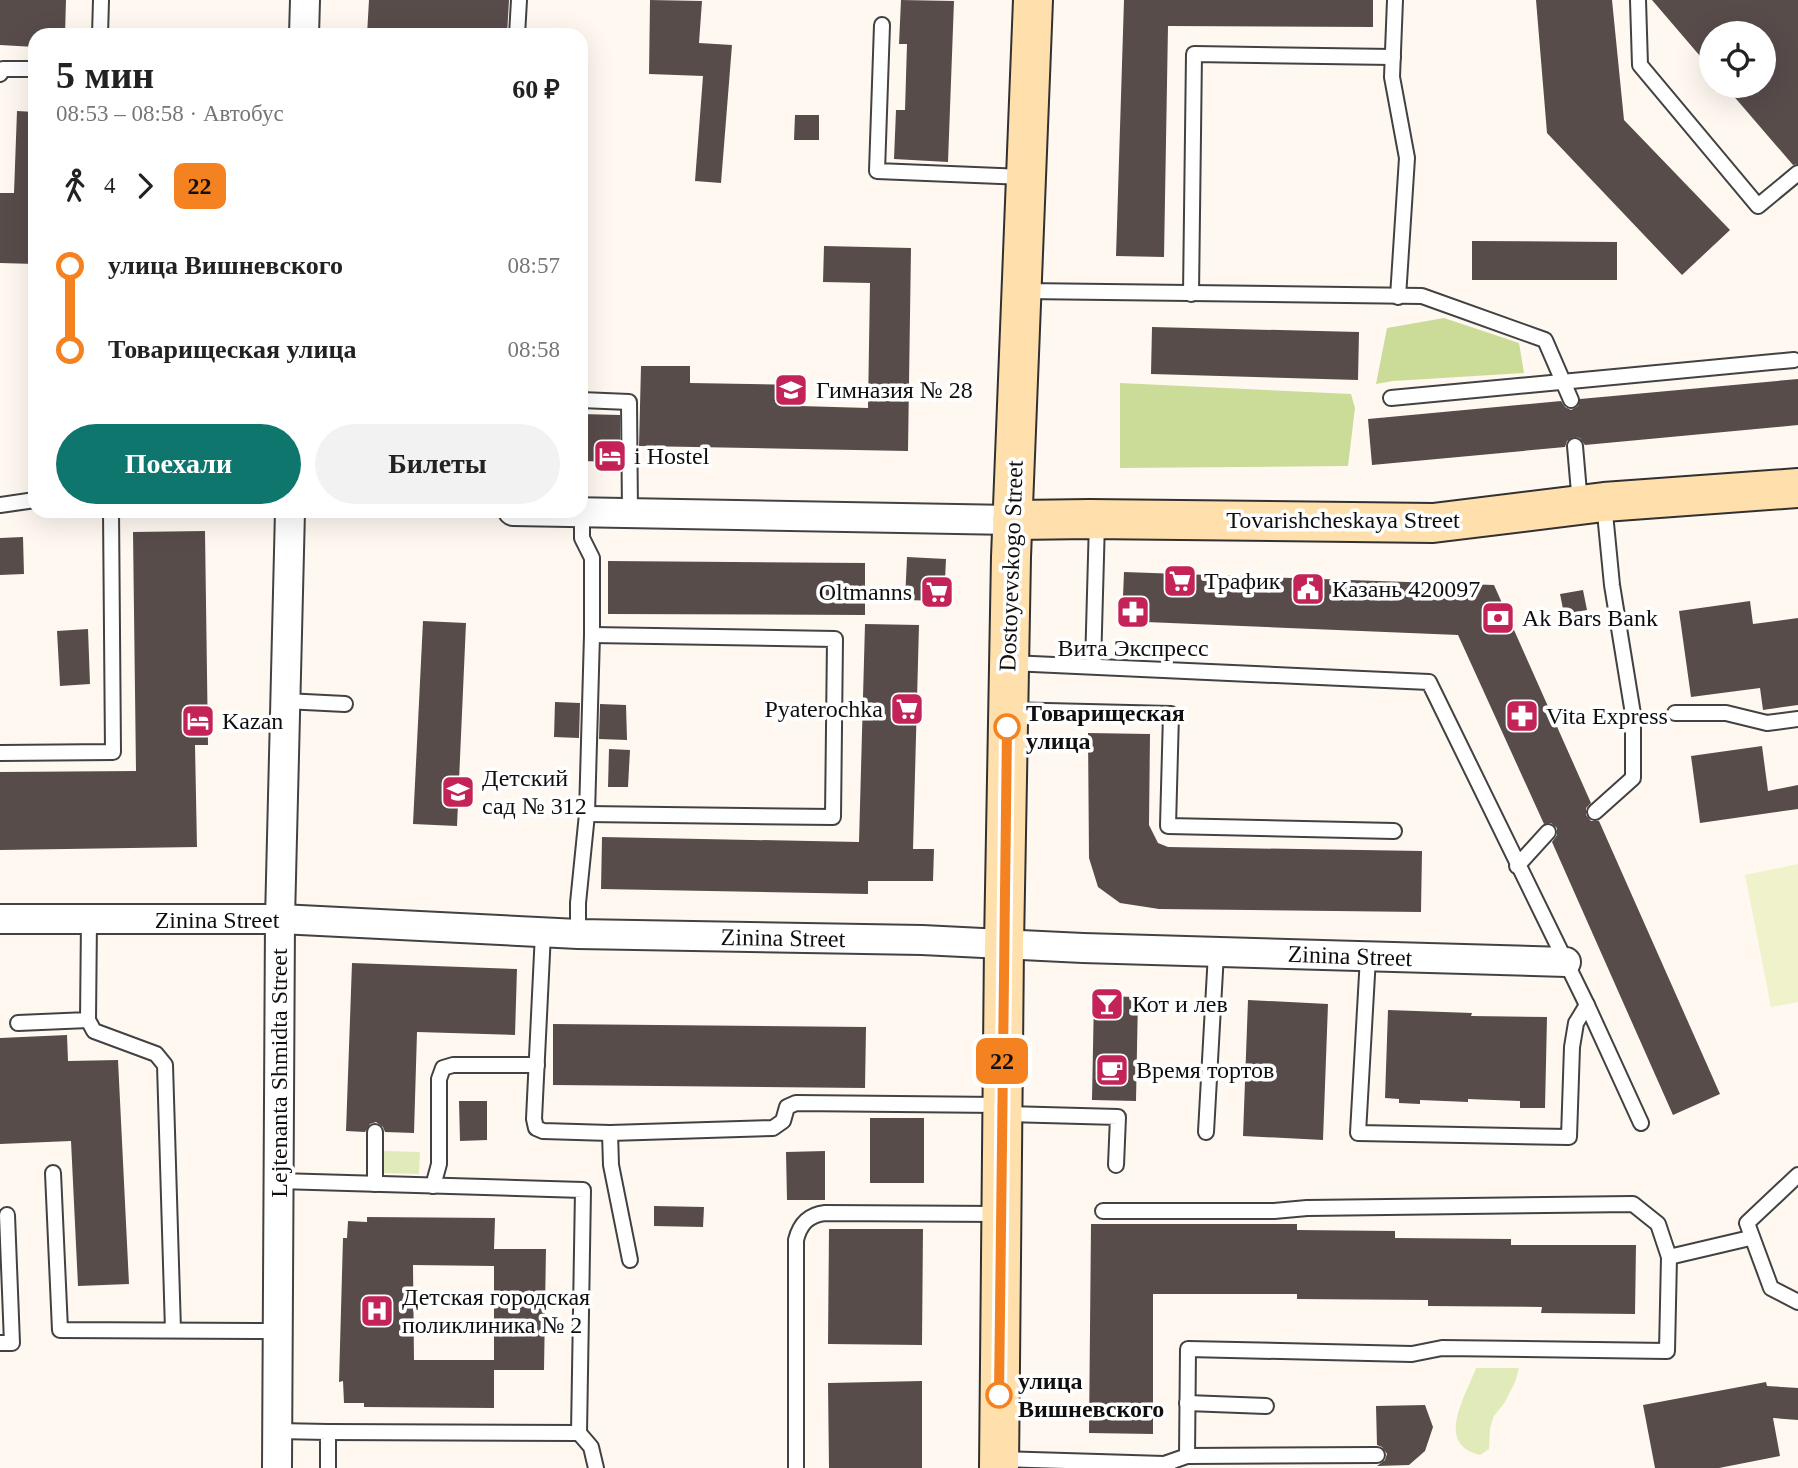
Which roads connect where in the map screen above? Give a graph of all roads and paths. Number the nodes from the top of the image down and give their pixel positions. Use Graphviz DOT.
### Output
graph roads {
  1 [pos="101,0"];
  2 [pos="304,0"];
  3 [pos="519,0"];
  4 [pos="1033,0"];
  5 [pos="1395,0"];
  6 [pos="1638,0"];
  7 [pos="882,25"];
  8 [pos="100,28"];
  9 [pos="303,28"];
  10 [pos="517,28"];
  11 [pos="1393,57"];
  12 [pos="28,69"];
  13 [pos="0,74"];
  14 [pos="1798,173"];
  15 [pos="1025,177"];
  16 [pos="1020,291"];
  17 [pos="1191,294"];
  18 [pos="1398,297"];
  19 [pos="1794,360"];
  20 [pos="1563,381"];
  21 [pos="1391,398"];
  22 [pos="588,400"];
  23 [pos="1571,400"];
  24 [pos="1575,446"];
  25 [pos="1798,488"];
  26 [pos="28,501"];
  27 [pos="1592,503"];
  28 [pos="0,505"];
  29 [pos="588,512"];
  30 [pos="630,513"];
  31 [pos="111,518"];
  32 [pos="290,518"];
  33 [pos="582,518"];
  34 [pos="1097,519"];
  35 [pos="1012,520"];
  36 [pos="592,635"];
  37 [pos="1008,663"];
  38 [pos="1093,666"];
  39 [pos="285,701"];
  40 [pos="345,704"];
  41 [pos="1008,710"];
  42 [pos="1675,713"];
  43 [pos="1798,719"];
  44 [pos="0,752"];
  45 [pos="1595,812"];
  46 [pos="587,814"];
  47 [pos="1394,831"];
  48 [pos="1548,832"];
  49 [pos="1517,866"];
  50 [pos="0,919"];
  51 [pos="89,919"];
  52 [pos="280,919"];
  53 [pos="543,933"];
  54 [pos="578,934"];
  55 [pos="1004,945"];
  56 [pos="1216,953"];
  57 [pos="1368,957"];
  58 [pos="1566,962"];
  59 [pos="1587,1005"];
  60 [pos="88,1020"];
  61 [pos="18,1023"];
  62 [pos="537,1065"];
  63 [pos="1002,1110"];
  64 [pos="1641,1123"];
  65 [pos="375,1132"];
  66 [pos="1206,1132"];
  67 [pos="610,1133"];
  68 [pos="1116,1165"];
  69 [pos="53,1173"];
  70 [pos="1798,1175"];
  71 [pos="279,1181"];
  72 [pos="375,1184"];
  73 [pos="433,1186"];
  74 [pos="1103,1211"];
  75 [pos="1001,1213"];
  76 [pos="7,1215"];
  77 [pos="1751,1238"];
  78 [pos="1670,1257"];
  79 [pos="630,1260"];
  80 [pos="1798,1302"];
  81 [pos="173,1330"];
  82 [pos="278,1331"];
  83 [pos="0,1343"];
  84 [pos="1187,1403"];
  85 [pos="1266,1406"];
  86 [pos="277,1431"];
  87 [pos="328,1432"];
  88 [pos="579,1433"];
  89 [pos="1377,1455"];
  90 [pos="1187,1456"];
  91 [pos="999,1464"];
  92 [pos="1166,1466"];
  93 [pos="277,1468"];
  94 [pos="328,1468"];
  95 [pos="596,1468"];
  96 [pos="796,1468"];
  1 -- 8 [label="lane"];
  2 -- 9 [label="street"];
  3 -- 10 [label="lane"];
  4 -- 15 [label="main road, Dostoyevskogo Street"];
  5 -- 11 [label="lane"];
  6 -- 14 [label="lane"];
  7 -- 15 [label="lane"];
  11 -- 17 [label="lane"];
  11 -- 18 [label="lane"];
  12 -- 13 [label="lane"];
  15 -- 16 [label="main road, Dostoyevskogo Street"];
  16 -- 17 [label="lane"];
  16 -- 35 [label="main road, Dostoyevskogo Street"];
  17 -- 18 [label="lane"];
  18 -- 20 [label="lane"];
  19 -- 20 [label="lane"];
  20 -- 21 [label="lane"];
  20 -- 23 [label="lane"];
  22 -- 30 [label="lane"];
  24 -- 27 [label="lane"];
  25 -- 27 [label="main road, Tovarishcheskaya Street"];
  26 -- 28 [label="lane"];
  27 -- 34 [label="main road, Tovarishcheskaya Street"];
  27 -- 45 [label="lane"];
  29 -- 30 [label="street"];
  30 -- 35 [label="street"];
  31 -- 44 [label="lane"];
  32 -- 39 [label="street, Lejtenanta Shmidta Street"];
  33 -- 36 [label="lane"];
  34 -- 35 [label="main road, Tovarishcheskaya Street"];
  34 -- 38 [label="lane"];
  35 -- 37 [label="main road, Dostoyevskogo Street"];
  36 -- 46 [label="lane"];
  36 -- 46 [label="lane"];
  37 -- 38 [label="lane"];
  37 -- 41 [label="main road, Dostoyevskogo Street"];
  38 -- 49 [label="lane"];
  39 -- 40 [label="lane"];
  39 -- 52 [label="street, Lejtenanta Shmidta Street"];
  41 -- 47 [label="lane"];
  41 -- 55 [label="main road, Dostoyevskogo Street"];
  42 -- 43 [label="lane"];
  46 -- 54 [label="lane"];
  48 -- 49 [label="lane"];
  49 -- 58 [label="lane"];
  50 -- 51 [label="street, Zinina Street"];
  51 -- 52 [label="street, Zinina Street"];
  51 -- 60 [label="lane"];
  52 -- 53 [label="street, Zinina Street"];
  52 -- 71 [label="street, Lejtenanta Shmidta Street"];
  53 -- 54 [label="street, Zinina Street"];
  53 -- 62 [label="lane"];
  54 -- 55 [label="street, Zinina Street"];
  55 -- 56 [label="street, Zinina Street"];
  55 -- 63 [label="main road, Dostoyevskogo Street"];
  56 -- 57 [label="street, Zinina Street"];
  56 -- 66 [label="lane"];
  57 -- 58 [label="street, Zinina Street"];
  57 -- 59 [label="lane"];
  58 -- 59 [label="lane"];
  59 -- 64 [label="lane"];
  60 -- 61 [label="lane"];
  60 -- 81 [label="lane"];
  62 -- 67 [label="lane"];
  62 -- 73 [label="lane"];
  63 -- 67 [label="lane"];
  63 -- 68 [label="lane"];
  63 -- 75 [label="main road, Dostoyevskogo Street"];
  65 -- 72 [label="lane"];
  67 -- 79 [label="lane"];
  69 -- 81 [label="lane"];
  70 -- 77 [label="lane"];
  71 -- 72 [label="lane"];
  71 -- 82 [label="street, Lejtenanta Shmidta Street"];
  72 -- 73 [label="lane"];
  73 -- 88 [label="lane"];
  74 -- 78 [label="lane"];
  75 -- 91 [label="main road, Dostoyevskogo Street"];
  75 -- 96 [label="lane"];
  76 -- 83 [label="lane"];
  77 -- 78 [label="lane"];
  77 -- 80 [label="lane"];
  78 -- 84 [label="lane"];
  81 -- 82 [label="lane"];
  82 -- 86 [label="street, Lejtenanta Shmidta Street"];
  84 -- 85 [label="lane"];
  84 -- 90 [label="lane"];
  86 -- 87 [label="lane"];
  86 -- 93 [label="street, Lejtenanta Shmidta Street"];
  87 -- 88 [label="lane"];
  87 -- 94 [label="lane"];
  88 -- 95 [label="lane"];
  89 -- 90 [label="lane"];
  90 -- 92 [label="lane"];
  91 -- 92 [label="lane"];
}
